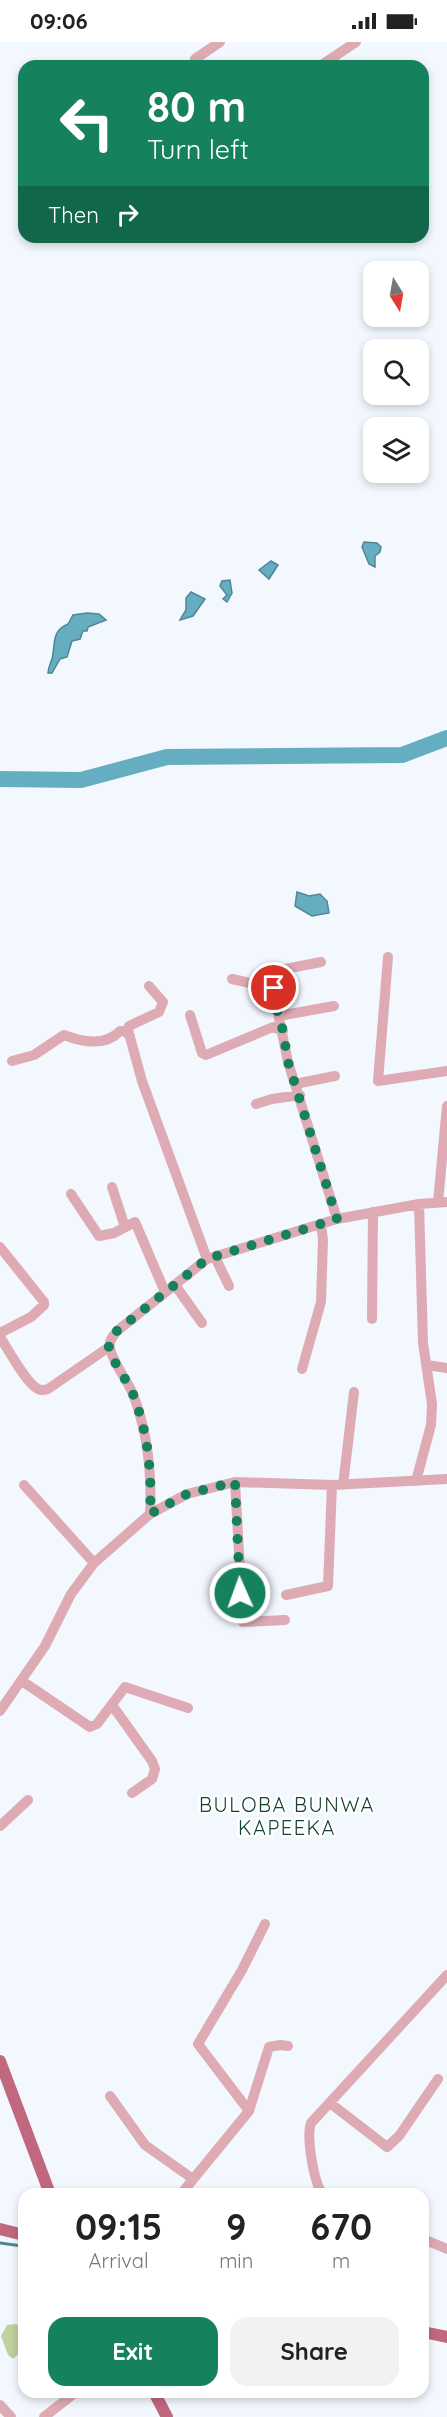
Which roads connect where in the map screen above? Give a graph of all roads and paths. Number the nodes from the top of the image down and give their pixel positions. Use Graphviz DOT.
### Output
graph roads {
  1 [pos="220,42"];
  2 [pos="356,42"];
  3 [pos="195,58"];
  4 [pos="329,60"];
  5 [pos="388,957"];
  6 [pos="321,962"];
  7 [pos="232,979"];
  8 [pos="271,979"];
  9 [pos="149,986"];
  10 [pos="334,1006"];
  11 [pos="190,1015"];
  12 [pos="279,1016"];
  13 [pos="283,1031"];
  14 [pos="130,1036"];
  15 [pos="12,1061"];
  16 [pos="447,1071"];
  17 [pos="335,1076"];
  18 [pos="297,1090"];
  19 [pos="256,1104"];
  20 [pos="447,1106"];
  21 [pos="112,1187"];
  22 [pos="72,1194"];
  23 [pos="443,1202"];
  24 [pos="419,1204"];
  25 [pos="373,1212"];
  26 [pos="337,1219"];
  27 [pos="321,1224"];
  28 [pos="125,1227"];
  29 [pos="0,1247"];
  30 [pos="211,1258"];
  31 [pos="175,1285"];
  32 [pos="229,1286"];
  33 [pos="165,1292"];
  34 [pos="372,1319"];
  35 [pos="202,1323"];
  36 [pos="0,1335"];
  37 [pos="109,1347"];
  38 [pos="427,1365"];
  39 [pos="447,1368"];
  40 [pos="302,1369"];
  41 [pos="354,1392"];
  42 [pos="447,1479"];
  43 [pos="416,1481"];
  44 [pos="235,1482"];
  45 [pos="24,1485"];
  46 [pos="338,1485"];
  47 [pos="150,1514"];
  48 [pos="94,1563"];
  49 [pos="286,1595"];
  50 [pos="285,1620"];
  51 [pos="22,1681"];
  52 [pos="112,1705"];
  53 [pos="188,1708"];
  54 [pos="0,1711"];
  55 [pos="132,1793"];
  56 [pos="28,1800"];
  57 [pos="0,1826"];
  58 [pos="265,1924"];
  59 [pos="445,1981"];
  60 [pos="288,2046"];
  61 [pos="0,2061"];
  62 [pos="438,2079"];
  63 [pos="110,2096"];
  64 [pos="330,2103"];
  65 [pos="249,2111"];
  66 [pos="193,2179"];
  67 [pos="48,2188"];
  68 [pos="186,2188"];
  69 [pos="319,2188"];
  70 [pos="0,2229"];
  71 [pos="18,2234"];
  72 [pos="429,2242"];
  73 [pos="447,2249"];
  74 [pos="429,2333"];
  75 [pos="447,2337"];
  76 [pos="68,2398"];
  77 [pos="157,2398"];
  78 [pos="0,2405"];
  79 [pos="10,2417"];
  80 [pos="44,2417"];
  81 [pos="167,2417"];
  1 -- 3 [label="street"];
  2 -- 4 [label="street"];
  5 -- 16 [label="street"];
  6 -- 8 [label="street"];
  7 -- 8 [label="street"];
  8 -- 12 [label="street"];
  9 -- 14 [label="street"];
  10 -- 12 [label="street"];
  11 -- 13 [label="street"];
  12 -- 13 [label="street"];
  13 -- 18 [label="street"];
  14 -- 15 [label="street"];
  14 -- 30 [label="street"];
  17 -- 18 [label="street"];
  18 -- 19 [label="street"];
  18 -- 26 [label="street"];
  20 -- 23 [label="street"];
  21 -- 28 [label="street"];
  22 -- 28 [label="street"];
  23 -- 24 [label="street"];
  24 -- 25 [label="street"];
  24 -- 38 [label="street"];
  25 -- 26 [label="street"];
  25 -- 34 [label="street"];
  26 -- 27 [label="street"];
  27 -- 30 [label="street"];
  27 -- 40 [label="street"];
  28 -- 33 [label="street"];
  29 -- 36 [label="street"];
  30 -- 31 [label="street"];
  30 -- 32 [label="street"];
  31 -- 33 [label="street"];
  31 -- 35 [label="street"];
  33 -- 37 [label="street"];
  36 -- 37 [label="street"];
  37 -- 47 [label="street"];
  38 -- 39 [label="street"];
  38 -- 43 [label="street"];
  41 -- 46 [label="street"];
  42 -- 43 [label="street"];
  43 -- 46 [label="street"];
  44 -- 46 [label="street"];
  44 -- 47 [label="street"];
  44 -- 50 [label="street"];
  45 -- 48 [label="street"];
  46 -- 49 [label="street"];
  47 -- 48 [label="street"];
  48 -- 51 [label="street"];
  51 -- 52 [label="street"];
  51 -- 54 [label="street"];
  52 -- 53 [label="street"];
  52 -- 55 [label="street"];
  56 -- 57 [label="street"];
  58 -- 65 [label="street"];
  59 -- 64 [label="street"];
  60 -- 65 [label="street"];
  61 -- 67 [label="main road"];
  62 -- 64 [label="street"];
  63 -- 66 [label="street"];
  64 -- 69 [label="street"];
  65 -- 66 [label="street"];
  66 -- 68 [label="street"];
  70 -- 71 [label="main road"];
  72 -- 73 [label="street"];
  74 -- 75 [label="main road"];
  76 -- 80 [label="street"];
  77 -- 81 [label="main road"];
  78 -- 79 [label="street"];
}
